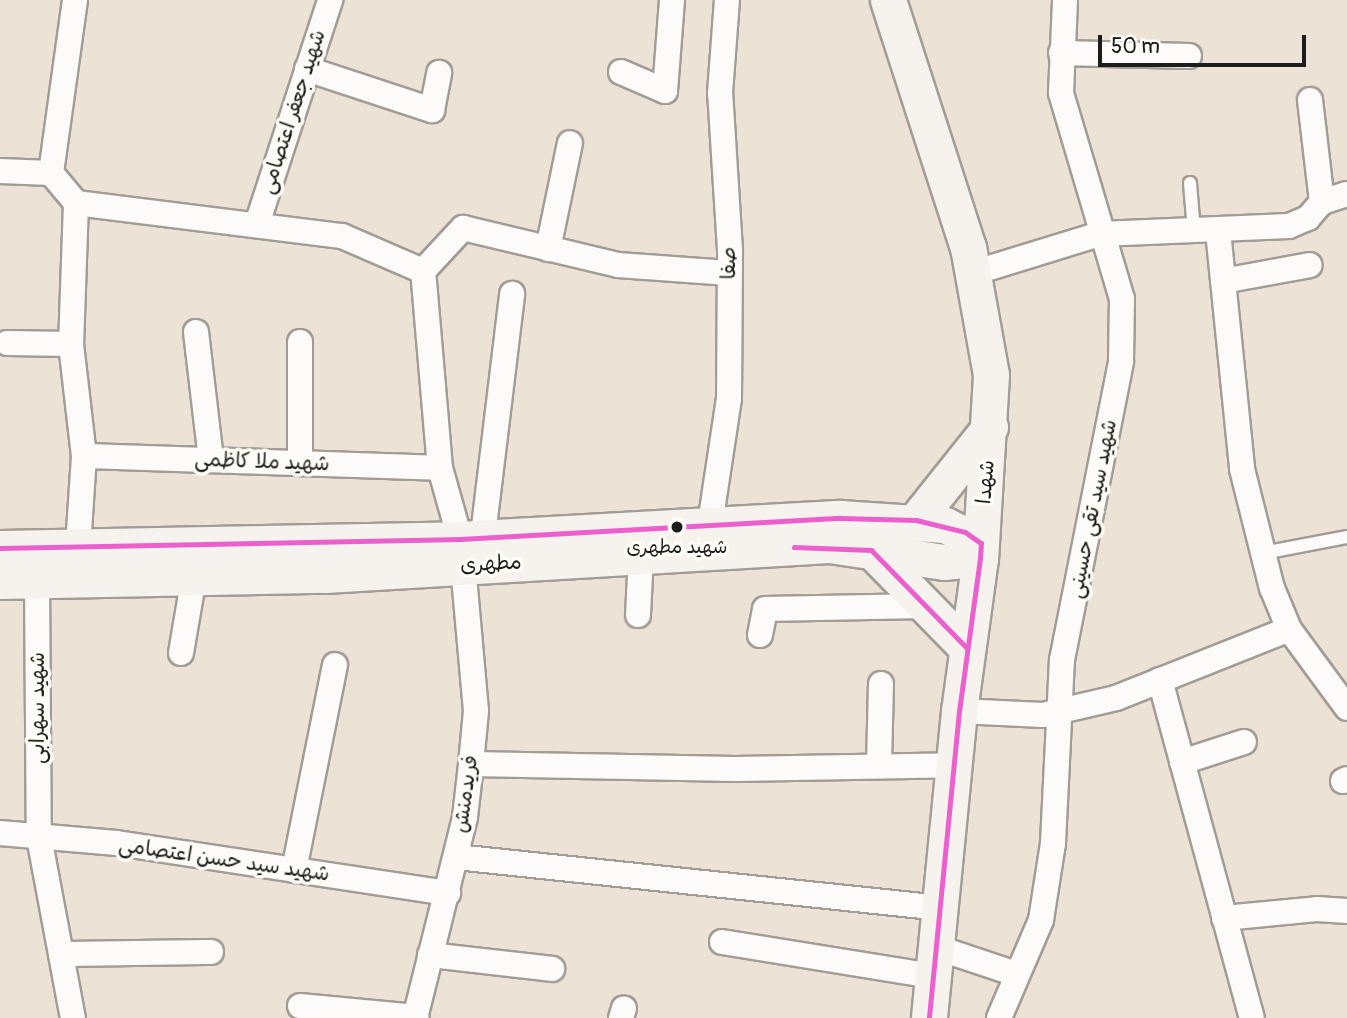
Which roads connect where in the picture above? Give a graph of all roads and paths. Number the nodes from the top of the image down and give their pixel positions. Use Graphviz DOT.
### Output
graph roads {
  1 [pos="75,0"];
  2 [pos="330,0"];
  3 [pos="672,0"];
  4 [pos="727,0"];
  5 [pos="888,0"];
  6 [pos="1066,0"];
  7 [pos="1061,53"];
  8 [pos="1189,56"];
  9 [pos="307,69"];
  10 [pos="621,72"];
  11 [pos="439,73"];
  12 [pos="1310,100"];
  13 [pos="570,143"];
  14 [pos="0,171"];
  15 [pos="51,173"];
  16 [pos="1190,183"];
  17 [pos="1347,194"];
  18 [pos="1322,202"];
  19 [pos="76,203"];
  20 [pos="257,224"];
  21 [pos="1206,232"];
  22 [pos="1100,234"];
  23 [pos="548,249"];
  24 [pos="1310,265"];
  25 [pos="423,271"];
  26 [pos="729,273"];
  27 [pos="973,273"];
  28 [pos="1223,281"];
  29 [pos="512,294"];
  30 [pos="196,332"];
  31 [pos="300,342"];
  32 [pos="7,343"];
  33 [pos="71,344"];
  34 [pos="990,427"];
  35 [pos="83,456"];
  36 [pos="211,460"];
  37 [pos="300,463"];
  38 [pos="440,468"];
  39 [pos="916,520"];
  40 [pos="710,524"];
  41 [pos="1347,537"];
  42 [pos="78,547"];
  43 [pos="469,547"];
  44 [pos="0,548"];
  45 [pos="871,550"];
  46 [pos="980,551"];
  47 [pos="1263,553"];
  48 [pos="641,556"];
  49 [pos="194,577"];
  50 [pos="37,580"];
  51 [pos="0,581"];
  52 [pos="925,606"];
  53 [pos="638,615"];
  54 [pos="1289,629"];
  55 [pos="760,635"];
  56 [pos="967,648"];
  57 [pos="181,653"];
  58 [pos="335,665"];
  59 [pos="1336,679"];
  60 [pos="1160,680"];
  61 [pos="881,684"];
  62 [pos="1347,708"];
  63 [pos="959,711"];
  64 [pos="1061,711"];
  65 [pos="1244,742"];
  66 [pos="1182,762"];
  67 [pos="471,764"];
  68 [pos="879,765"];
  69 [pos="955,765"];
  70 [pos="0,833"];
  71 [pos="39,836"];
  72 [pos="456,857"];
  73 [pos="294,870"];
  74 [pos="448,893"];
  75 [pos="942,908"];
  76 [pos="1347,911"];
  77 [pos="1224,918"];
  78 [pos="722,943"];
  79 [pos="211,952"];
  80 [pos="61,954"];
  81 [pos="430,955"];
  82 [pos="935,962"];
  83 [pos="552,969"];
  84 [pos="1016,974"];
  85 [pos="300,1006"];
  86 [pos="416,1017"];
  87 [pos="73,1018"];
  88 [pos="929,1018"];
  89 [pos="999,1018"];
  90 [pos="1252,1018"];
  1 -- 15 [label="street"];
  2 -- 9 [label="street, شهید جعفر اعتصامی"];
  3 -- 10 [label="street"];
  4 -- 26 [label="street, صفا"];
  5 -- 27 [label="main road, شهدا"];
  6 -- 7 [label="street, شهید سید تقی حسینی"];
  7 -- 8 [label="street"];
  7 -- 22 [label="street, شهید سید تقی حسینی"];
  9 -- 11 [label="street"];
  9 -- 20 [label="street, شهید جعفر اعتصامی"];
  12 -- 18 [label="street"];
  13 -- 23 [label="street"];
  14 -- 15 [label="street"];
  15 -- 19 [label="street"];
  16 -- 21 [label="lane"];
  17 -- 18 [label="street"];
  18 -- 21 [label="street"];
  19 -- 20 [label="street"];
  19 -- 33 [label="street"];
  20 -- 25 [label="street"];
  21 -- 22 [label="street"];
  21 -- 28 [label="street"];
  22 -- 27 [label="street"];
  22 -- 64 [label="street, شهید سید تقی حسینی"];
  23 -- 25 [label="street"];
  23 -- 26 [label="street"];
  24 -- 28 [label="street"];
  25 -- 38 [label="street"];
  26 -- 40 [label="street, صفا"];
  27 -- 34 [label="main road, شهدا"];
  28 -- 47 [label="street"];
  29 -- 43 [label="street"];
  30 -- 36 [label="street"];
  31 -- 37 [label="street"];
  32 -- 33 [label="street"];
  33 -- 35 [label="street"];
  34 -- 39 [label="main road"];
  34 -- 46 [label="main road, شهدا"];
  35 -- 36 [label="street, شهید ملا کاظمی"];
  35 -- 42 [label="street"];
  36 -- 37 [label="street, شهید ملا کاظمی"];
  37 -- 38 [label="street, شهید ملا کاظمی"];
  38 -- 43 [label="street"];
  39 -- 40 [label="main road, مطهری"];
  39 -- 46 [label="main road, مطهری"];
  40 -- 43 [label="main road, مطهری"];
  41 -- 47 [label="lane"];
  42 -- 43 [label="main road, مطهری"];
  42 -- 44 [label="main road, مطهری"];
  43 -- 48 [label="main road, مطهری"];
  43 -- 49 [label="main road, مطهری"];
  43 -- 67 [label="street, فریدمنش"];
  45 -- 46 [label="main road, مطهری"];
  45 -- 48 [label="main road, مطهری"];
  45 -- 52 [label="main road"];
  46 -- 56 [label="main road, شهدا"];
  47 -- 54 [label="street"];
  48 -- 53 [label="street"];
  49 -- 50 [label="main road, مطهری"];
  49 -- 57 [label="street"];
  50 -- 51 [label="main road, مطهری"];
  50 -- 71 [label="street, شهید سهرابی"];
  52 -- 55 [label="street"];
  52 -- 56 [label="main road"];
  54 -- 59 [label="street"];
  54 -- 60 [label="street"];
  56 -- 63 [label="main road, شهدا"];
  58 -- 73 [label="street"];
  59 -- 62 [label="street"];
  60 -- 64 [label="street"];
  60 -- 66 [label="street"];
  61 -- 68 [label="street"];
  63 -- 64 [label="street"];
  63 -- 69 [label="main road, شهدا"];
  64 -- 84 [label="street, شهید سید تقی حسینی"];
  65 -- 66 [label="street"];
  66 -- 77 [label="street"];
  67 -- 68 [label="street"];
  67 -- 72 [label="street, فریدمنش"];
  68 -- 69 [label="street"];
  69 -- 75 [label="main road, شهدا"];
  70 -- 71 [label="street, شهید سید حسن اعتصامی"];
  71 -- 73 [label="street, شهید سید حسن اعتصامی"];
  71 -- 80 [label="street, شهید سهرابی"];
  72 -- 74 [label="street, فریدمنش"];
  72 -- 75 [label="street"];
  73 -- 74 [label="street, شهید سید حسن اعتصامی"];
  74 -- 81 [label="street, فریدمنش"];
  75 -- 82 [label="main road, شهدا"];
  76 -- 77 [label="street"];
  77 -- 90 [label="street"];
  78 -- 82 [label="street"];
  79 -- 80 [label="street"];
  80 -- 87 [label="street, شهید سهرابی"];
  81 -- 83 [label="street"];
  81 -- 86 [label="street, فریدمنش"];
  82 -- 84 [label="street"];
  82 -- 88 [label="main road, شهدا"];
  84 -- 89 [label="street, شهید سید تقی حسینی"];
  85 -- 86 [label="street"];
}
